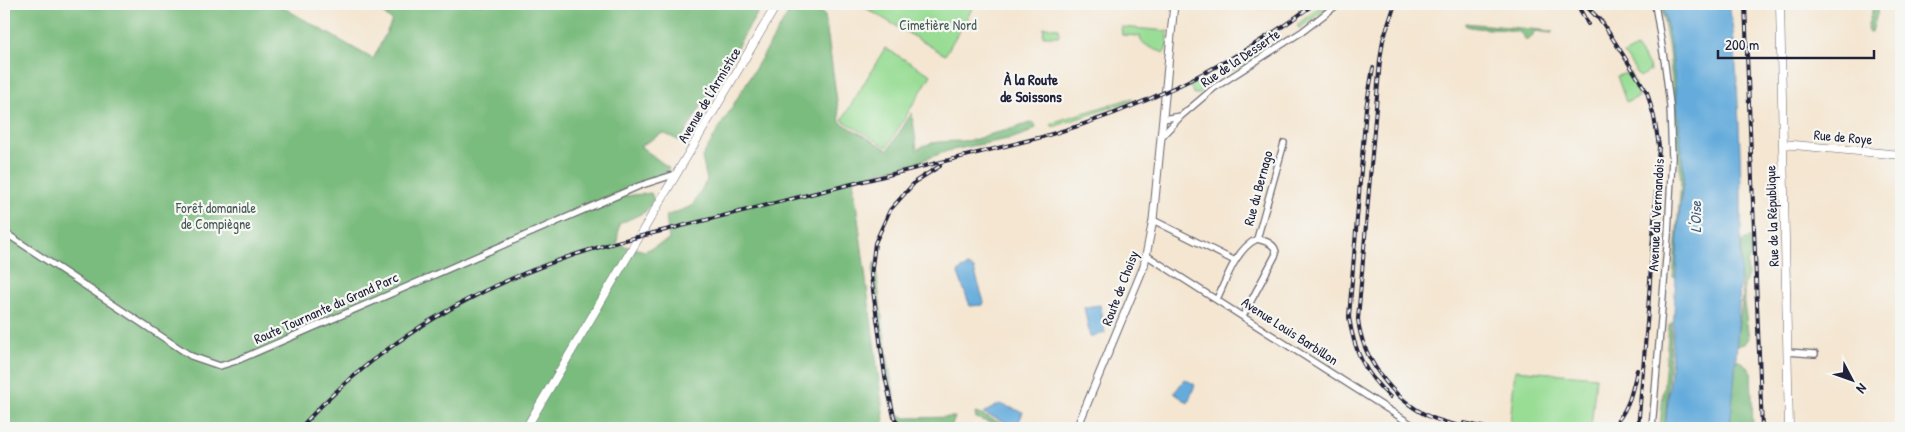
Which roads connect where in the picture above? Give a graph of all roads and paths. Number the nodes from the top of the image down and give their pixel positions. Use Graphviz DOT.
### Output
graph roads {
  1 [pos="778,4"];
  2 [pos="1174,4"];
  3 [pos="1338,4"];
  4 [pos="1655,4"];
  5 [pos="1780,4"];
  6 [pos="1181,116"];
  7 [pos="1163,120"];
  8 [pos="1162,136"];
  9 [pos="1284,144"];
  10 [pos="1783,144"];
  11 [pos="1901,155"];
  12 [pos="676,174"];
  13 [pos="1153,220"];
  14 [pos="4,232"];
  15 [pos="1257,239"];
  16 [pos="1146,255"];
  17 [pos="1236,262"];
  18 [pos="1217,299"];
  19 [pos="1243,316"];
  20 [pos="1788,352"];
  21 [pos="1815,354"];
  22 [pos="526,428"];
  23 [pos="1077,428"];
  24 [pos="1420,428"];
  25 [pos="1652,428"];
  26 [pos="1789,428"];
  1 -- 12 [label="main road, Avenue de l'Armistice"];
  2 -- 7 [label="street, Route de Choisy"];
  3 -- 6 [label="street, Rue de la Desserte"];
  4 -- 25 [label="street, Avenue du Vermandois"];
  5 -- 10 [label="main road, Rue de la République"];
  6 -- 7 [label="street, Rue de la Desserte"];
  6 -- 8 [label="street, Rue de la Desserte"];
  7 -- 8 [label="street, Route de Choisy"];
  8 -- 13 [label="street, Route de Choisy"];
  9 -- 15 [label="street, Rue du Bernago"];
  10 -- 11 [label="main road, Rue de Roye"];
  10 -- 20 [label="main road, Rue de la République"];
  12 -- 14 [label="street, Route Tournante du Grand Parc"];
  12 -- 22 [label="main road, Avenue de l'Armistice"];
  13 -- 16 [label="street, Route de Choisy"];
  13 -- 17 [label="street"];
  15 -- 17 [label="street, Rue du Bernago"];
  15 -- 19 [label="street, Rue du Bernago"];
  16 -- 18 [label="street, Avenue Louis Barbillon"];
  16 -- 23 [label="street, Route de Choisy"];
  17 -- 18 [label="street, Rue du Bernago"];
  18 -- 19 [label="street, Avenue Louis Barbillon"];
  19 -- 24 [label="street, Avenue Louis Barbillon"];
  20 -- 21 [label="street"];
  20 -- 26 [label="main road, Rue de la République"];
}
